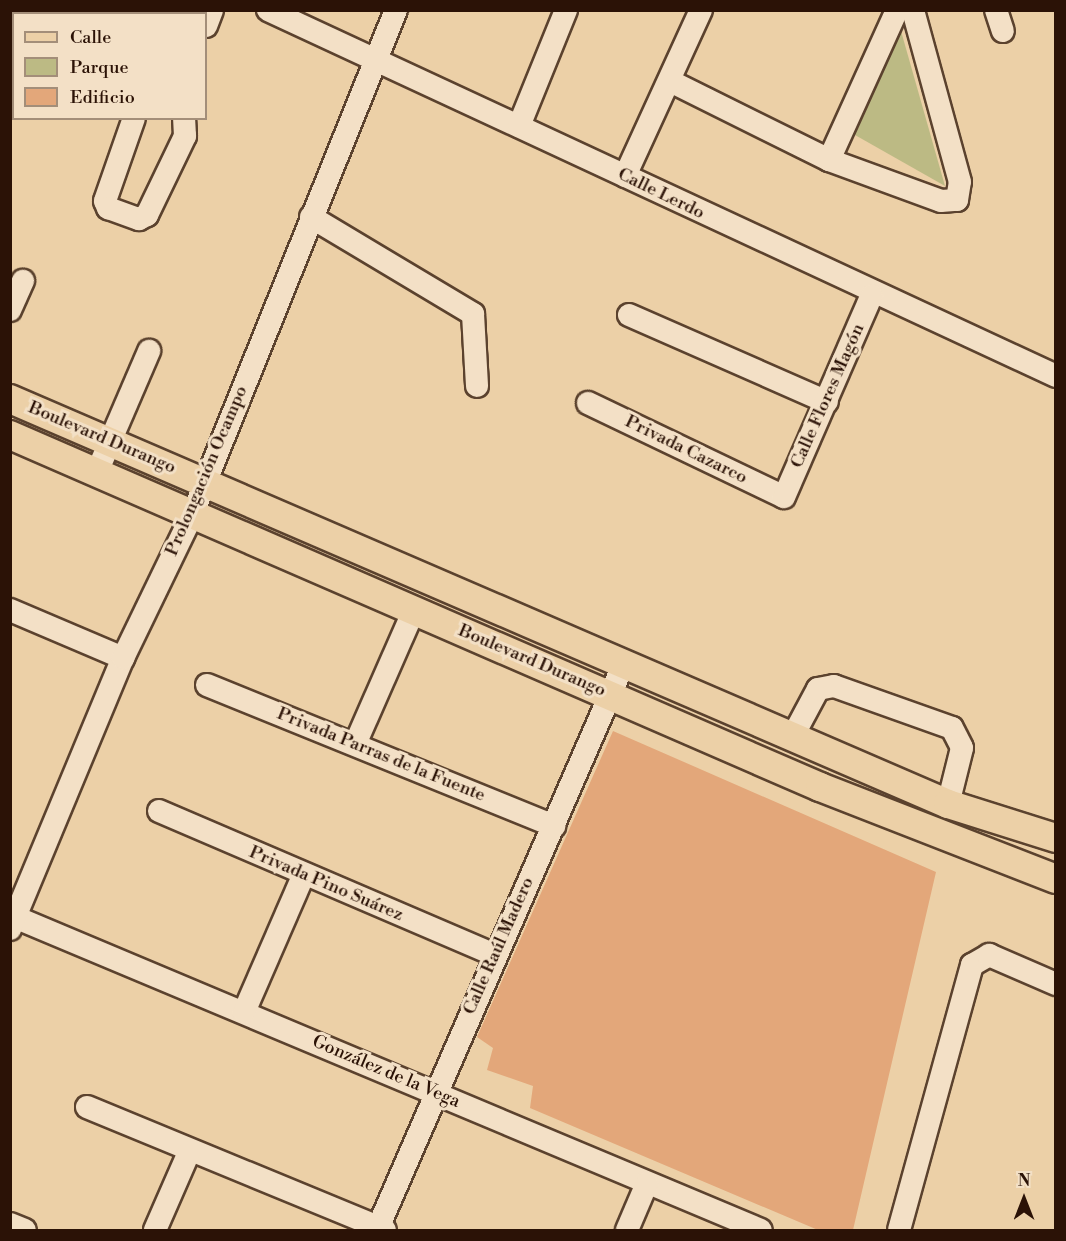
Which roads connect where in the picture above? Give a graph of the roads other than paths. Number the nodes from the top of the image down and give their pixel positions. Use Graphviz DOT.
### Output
graph roads {
  1 [pos="268,10"];
  2 [pos="396,10"];
  3 [pos="566,10"];
  4 [pos="701,10"];
  5 [pos="897,10"];
  6 [pos="913,10"];
  7 [pos="376,59"];
  8 [pos="670,81"];
  9 [pos="133,120"];
  10 [pos="184,120"];
  11 [pos="519,126"];
  12 [pos="829,160"];
  13 [pos="625,176"];
  14 [pos="311,217"];
  15 [pos="23,281"];
  16 [pos="872,295"];
  17 [pos="10,310"];
  18 [pos="629,315"];
  19 [pos="149,351"];
  20 [pos="1056,376"];
  21 [pos="477,386"];
  22 [pos="10,399"];
  23 [pos="827,402"];
  24 [pos="588,403"];
  25 [pos="10,435"];
  26 [pos="113,444"];
  27 [pos="97,472"];
  28 [pos="205,481"];
  29 [pos="784,497"];
  30 [pos="193,513"];
  31 [pos="10,610"];
  32 [pos="414,610"];
  33 [pos="123,657"];
  34 [pos="624,663"];
  35 [pos="207,685"];
  36 [pos="610,694"];
  37 [pos="794,734"];
  38 [pos="356,742"];
  39 [pos="948,804"];
  40 [pos="159,811"];
  41 [pos="554,826"];
  42 [pos="1052,836"];
  43 [pos="303,876"];
  44 [pos="1053,881"];
  45 [pos="12,920"];
  46 [pos="493,954"];
  47 [pos="1056,984"];
  48 [pos="244,1012"];
  49 [pos="435,1092"];
  50 [pos="87,1107"];
  51 [pos="189,1152"];
  52 [pos="647,1183"];
  53 [pos="10,1224"];
  54 [pos="380,1229"];
  55 [pos="25,1230"];
  56 [pos="155,1230"];
  57 [pos="627,1230"];
  58 [pos="761,1230"];
  59 [pos="899,1230"];
  1 -- 7 [label="street, Calle Lerdo"];
  2 -- 7 [label="street, Prolongación Ocampo"];
  3 -- 11 [label="street"];
  4 -- 8 [label="street"];
  5 -- 12 [label="street"];
  6 -- 12 [label="street"];
  7 -- 11 [label="street, Calle Lerdo"];
  7 -- 14 [label="street, Prolongación Ocampo"];
  8 -- 12 [label="street"];
  8 -- 13 [label="street"];
  9 -- 10 [label="street"];
  11 -- 13 [label="street, Calle Lerdo"];
  13 -- 16 [label="street, Calle Lerdo"];
  14 -- 21 [label="street"];
  14 -- 28 [label="street, Prolongación Ocampo"];
  15 -- 17 [label="street"];
  16 -- 20 [label="street, Calle Lerdo"];
  16 -- 23 [label="street, Calle Flores Magón"];
  18 -- 23 [label="street"];
  19 -- 26 [label="street"];
  22 -- 26 [label="main road, Boulevard Durango"];
  23 -- 29 [label="street, Calle Flores Magón"];
  24 -- 29 [label="street, Privada Cazarco"];
  25 -- 27 [label="main road, Boulevard Durango"];
  26 -- 27 [label="street"];
  26 -- 28 [label="main road, Boulevard Durango"];
  27 -- 30 [label="main road, Boulevard Durango"];
  28 -- 30 [label="street, Prolongación Ocampo"];
  28 -- 34 [label="main road, Boulevard Durango"];
  30 -- 32 [label="main road, Boulevard Durango"];
  30 -- 33 [label="street, Prolongación Ocampo"];
  31 -- 33 [label="street"];
  32 -- 36 [label="main road, Boulevard Durango"];
  32 -- 38 [label="street"];
  33 -- 45 [label="street, Prolongación Ocampo"];
  34 -- 36 [label="street, Calle Raúl Madero"];
  34 -- 37 [label="main road, Boulevard Durango"];
  35 -- 38 [label="street, Privada Parras de la Fuente"];
  36 -- 41 [label="street, Calle Raúl Madero"];
  36 -- 44 [label="main road, Boulevard Durango"];
  37 -- 39 [label="main road, Boulevard Durango"];
  37 -- 39 [label="street"];
  38 -- 41 [label="street, Privada Parras de la Fuente"];
  39 -- 42 [label="main road, Boulevard Durango"];
  40 -- 43 [label="street, Privada Pino Suárez"];
  41 -- 46 [label="street, Calle Raúl Madero"];
  43 -- 46 [label="street, Privada Pino Suárez"];
  43 -- 48 [label="street"];
  45 -- 48 [label="street, González de la Vega"];
  46 -- 49 [label="street, Calle Raúl Madero"];
  47 -- 59 [label="street"];
  48 -- 49 [label="street, González de la Vega"];
  49 -- 52 [label="street, González de la Vega"];
  49 -- 54 [label="street, Calle Raúl Madero"];
  50 -- 51 [label="street"];
  51 -- 54 [label="street"];
  51 -- 56 [label="street"];
  52 -- 57 [label="street"];
  52 -- 58 [label="street, González de la Vega"];
  53 -- 55 [label="street"];
}
